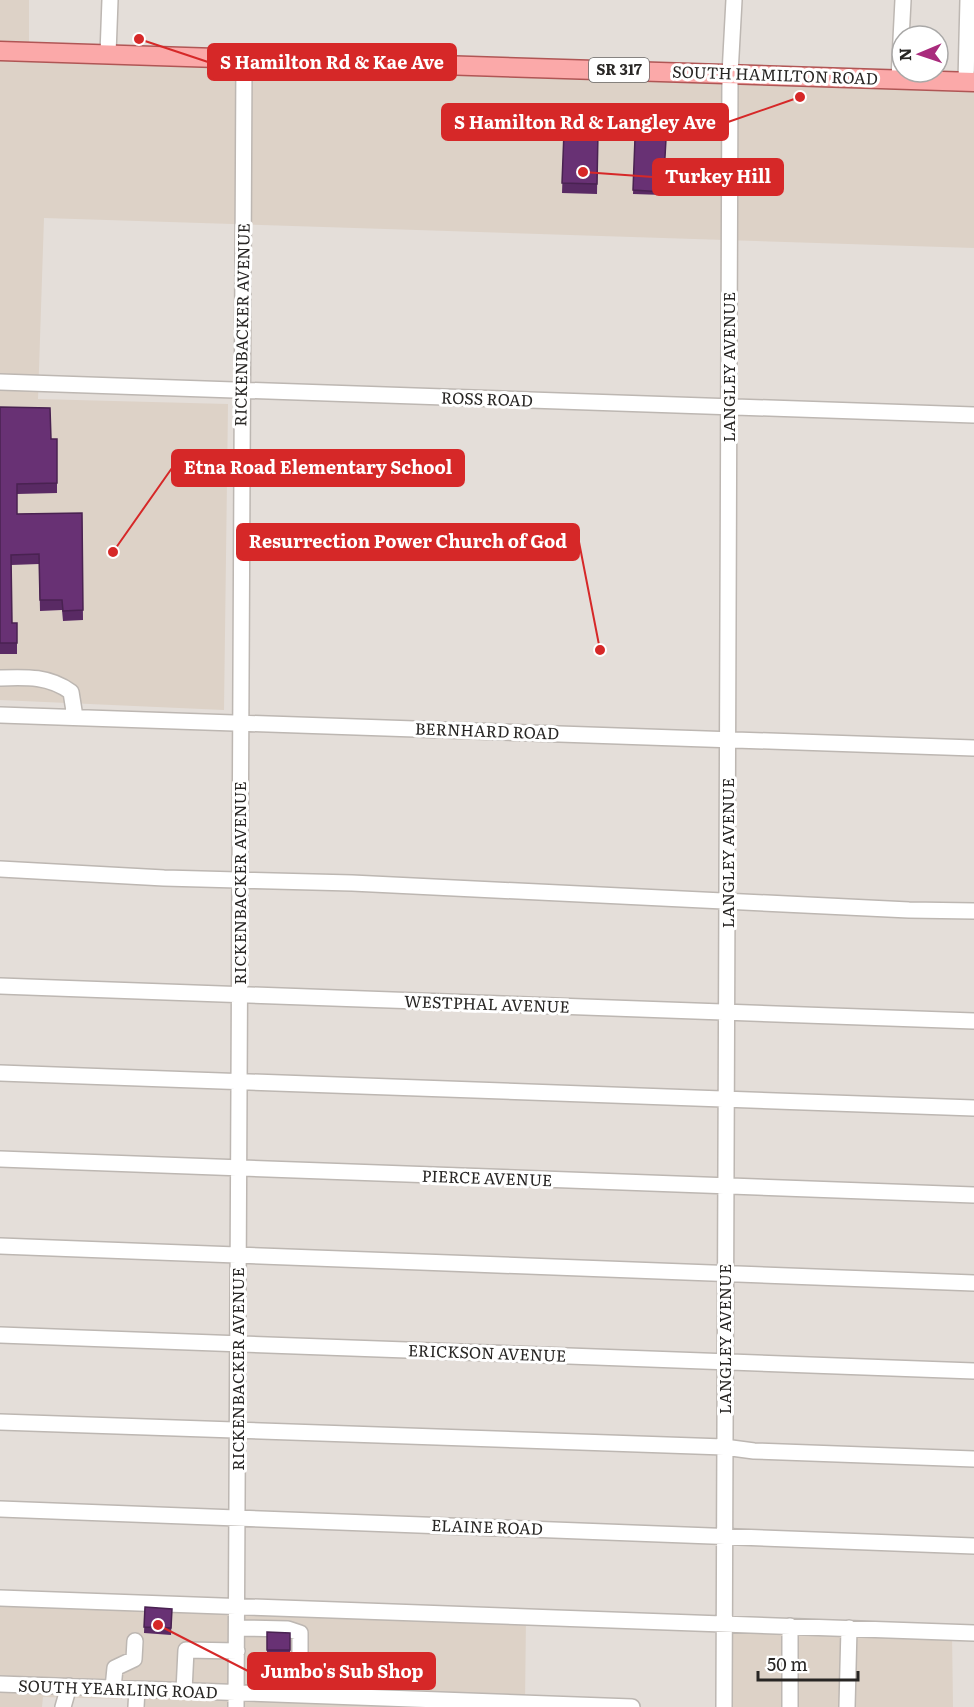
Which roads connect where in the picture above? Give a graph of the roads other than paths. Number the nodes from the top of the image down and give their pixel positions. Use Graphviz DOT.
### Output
graph roads {
  1 [pos="110,0"];
  2 [pos="734,0"];
  3 [pos="903,0"];
  4 [pos="968,0"];
  5 [pos="902,24"];
  6 [pos="970,40"];
  7 [pos="0,51"];
  8 [pos="108,54"];
  9 [pos="243,59"];
  10 [pos="730,74"];
  11 [pos="890,79"];
  12 [pos="950,81"];
  13 [pos="970,82"];
  14 [pos="0,382"];
  15 [pos="242,390"];
  16 [pos="729,407"];
  17 [pos="974,415"];
  18 [pos="0,678"];
  19 [pos="0,715"];
  20 [pos="75,717"];
  21 [pos="241,722"];
  22 [pos="728,739"];
  23 [pos="974,748"];
  24 [pos="0,869"];
  25 [pos="241,881"];
  26 [pos="727,900"];
  27 [pos="974,911"];
  28 [pos="0,986"];
  29 [pos="239,995"];
  30 [pos="727,1012"];
  31 [pos="974,1021"];
  32 [pos="0,1073"];
  33 [pos="239,1082"];
  34 [pos="726,1098"];
  35 [pos="974,1108"];
  36 [pos="0,1160"];
  37 [pos="239,1169"];
  38 [pos="726,1186"];
  39 [pos="974,1195"];
  40 [pos="0,1246"];
  41 [pos="239,1254"];
  42 [pos="726,1274"];
  43 [pos="974,1283"];
  44 [pos="0,1335"];
  45 [pos="238,1343"];
  46 [pos="724,1361"];
  47 [pos="974,1371"];
  48 [pos="0,1422"];
  49 [pos="238,1430"];
  50 [pos="724,1447"];
  51 [pos="974,1459"];
  52 [pos="0,1509"];
  53 [pos="237,1518"];
  54 [pos="724,1537"];
  55 [pos="974,1546"];
  56 [pos="0,1598"];
  57 [pos="237,1606"];
  58 [pos="724,1624"];
  59 [pos="790,1626"];
  60 [pos="237,1628"];
  61 [pos="849,1628"];
  62 [pos="974,1633"];
  63 [pos="135,1641"];
  64 [pos="237,1651"];
  65 [pos="0,1684"];
  66 [pos="69,1686"];
  67 [pos="113,1688"];
  68 [pos="137,1689"];
  69 [pos="183,1691"];
  70 [pos="300,1695"];
  71 [pos="237,1700"];
  72 [pos="380,1703"];
  73 [pos="63,1707"];
  74 [pos="136,1707"];
  75 [pos="632,1707"];
  76 [pos="724,1707"];
  77 [pos="790,1707"];
  78 [pos="847,1707"];
  1 -- 8 [label="street"];
  2 -- 10 [label="street, LANGLEY AVENUE"];
  3 -- 5 [label="street"];
  4 -- 6 [label="street"];
  6 -- 13 [label="street"];
  7 -- 8 [label="main road, SOUTH HAMILTON ROAD / SR 317"];
  8 -- 9 [label="main road, SOUTH HAMILTON ROAD / SR 317"];
  9 -- 10 [label="main road, SOUTH HAMILTON ROAD / SR 317"];
  9 -- 15 [label="street, RICKENBACKER AVENUE"];
  10 -- 11 [label="main road, SOUTH HAMILTON ROAD / SR 317"];
  10 -- 16 [label="street, LANGLEY AVENUE"];
  12 -- 13 [label="main road, SOUTH HAMILTON ROAD / SR 317"];
  14 -- 15 [label="street, ROSS ROAD"];
  15 -- 16 [label="street, ROSS ROAD"];
  15 -- 21 [label="street, RICKENBACKER AVENUE"];
  16 -- 17 [label="street, ROSS ROAD"];
  16 -- 22 [label="street, LANGLEY AVENUE"];
  18 -- 20 [label="street"];
  19 -- 20 [label="street, BERNHARD ROAD"];
  20 -- 21 [label="street, BERNHARD ROAD"];
  21 -- 22 [label="street, BERNHARD ROAD"];
  21 -- 25 [label="street, RICKENBACKER AVENUE"];
  22 -- 23 [label="street, BERNHARD ROAD"];
  22 -- 26 [label="street, LANGLEY AVENUE"];
  24 -- 25 [label="street"];
  25 -- 26 [label="street"];
  25 -- 29 [label="street, RICKENBACKER AVENUE"];
  26 -- 27 [label="street"];
  26 -- 30 [label="street, LANGLEY AVENUE"];
  28 -- 29 [label="street, WESTPHAL AVENUE"];
  29 -- 30 [label="street, WESTPHAL AVENUE"];
  29 -- 33 [label="street, RICKENBACKER AVENUE"];
  30 -- 31 [label="street, WESTPHAL AVENUE"];
  30 -- 34 [label="street, LANGLEY AVENUE"];
  32 -- 33 [label="street"];
  33 -- 34 [label="street"];
  33 -- 37 [label="street, RICKENBACKER AVENUE"];
  34 -- 35 [label="street"];
  34 -- 38 [label="street, LANGLEY AVENUE"];
  36 -- 37 [label="street, PIERCE AVENUE"];
  37 -- 38 [label="street, PIERCE AVENUE"];
  37 -- 41 [label="street, RICKENBACKER AVENUE"];
  38 -- 39 [label="street, PIERCE AVENUE"];
  38 -- 42 [label="street, LANGLEY AVENUE"];
  40 -- 41 [label="street"];
  41 -- 42 [label="street"];
  41 -- 45 [label="street, RICKENBACKER AVENUE"];
  42 -- 43 [label="street"];
  42 -- 46 [label="street, LANGLEY AVENUE"];
  44 -- 45 [label="street, ERICKSON AVENUE"];
  45 -- 46 [label="street, ERICKSON AVENUE"];
  45 -- 49 [label="street, RICKENBACKER AVENUE"];
  46 -- 47 [label="street, ERICKSON AVENUE"];
  46 -- 50 [label="street, LANGLEY AVENUE"];
  48 -- 49 [label="street"];
  49 -- 50 [label="street"];
  49 -- 53 [label="street, RICKENBACKER AVENUE"];
  50 -- 51 [label="street"];
  50 -- 54 [label="street, LANGLEY AVENUE"];
  52 -- 53 [label="street, ELAINE ROAD"];
  53 -- 54 [label="street, ELAINE ROAD"];
  53 -- 57 [label="street, RICKENBACKER AVENUE"];
  54 -- 55 [label="street, ELAINE ROAD"];
  54 -- 58 [label="street, LANGLEY AVENUE"];
  56 -- 57 [label="street"];
  57 -- 58 [label="street"];
  57 -- 60 [label="street, RICKENBACKER AVENUE"];
  58 -- 59 [label="street"];
  58 -- 76 [label="street, LANGLEY AVENUE"];
  59 -- 61 [label="street"];
  59 -- 77 [label="street"];
  60 -- 64 [label="street, RICKENBACKER AVENUE"];
  60 -- 70 [label="street"];
  61 -- 62 [label="street"];
  61 -- 78 [label="street"];
  63 -- 67 [label="street"];
  64 -- 69 [label="street"];
  64 -- 71 [label="street, RICKENBACKER AVENUE"];
  65 -- 66 [label="street, SOUTH YEARLING ROAD"];
  66 -- 67 [label="street, SOUTH YEARLING ROAD"];
  66 -- 73 [label="street"];
  67 -- 68 [label="street, SOUTH YEARLING ROAD"];
  68 -- 69 [label="street, SOUTH YEARLING ROAD"];
  68 -- 74 [label="street"];
  69 -- 71 [label="street, SOUTH YEARLING ROAD"];
  70 -- 71 [label="street, SOUTH YEARLING ROAD"];
  70 -- 72 [label="street, SOUTH YEARLING ROAD"];
  72 -- 75 [label="street, SOUTH YEARLING ROAD"];
}
